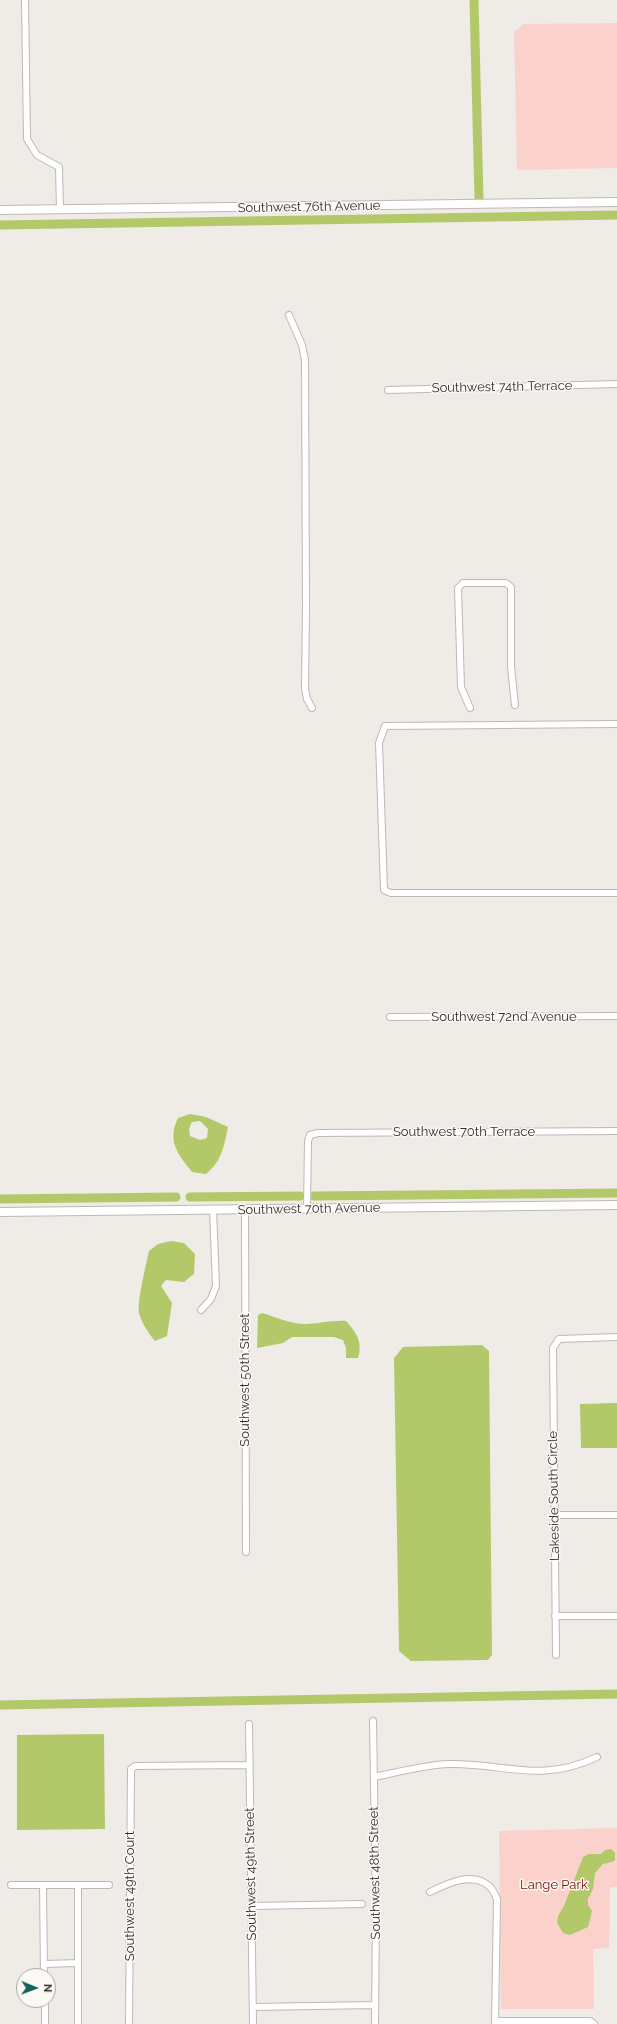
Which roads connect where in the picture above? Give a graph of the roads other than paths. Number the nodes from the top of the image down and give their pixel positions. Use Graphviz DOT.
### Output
graph roads {
  1 [pos="25,0"];
  2 [pos="617,202"];
  3 [pos="0,210"];
  4 [pos="60,210"];
  5 [pos="290,315"];
  6 [pos="617,384"];
  7 [pos="388,390"];
  8 [pos="515,705"];
  9 [pos="312,708"];
  10 [pos="470,708"];
  11 [pos="617,724"];
  12 [pos="617,893"];
  13 [pos="617,1016"];
  14 [pos="390,1017"];
  15 [pos="617,1131"];
  16 [pos="617,1205"];
  17 [pos="245,1209"];
  18 [pos="307,1209"];
  19 [pos="213,1210"];
  20 [pos="0,1212"];
  21 [pos="201,1310"];
  22 [pos="617,1337"];
  23 [pos="617,1514"];
  24 [pos="554,1515"];
  25 [pos="246,1552"];
  26 [pos="556,1616"];
  27 [pos="617,1616"];
  28 [pos="556,1655"];
  29 [pos="372,1721"];
  30 [pos="249,1724"];
  31 [pos="597,1757"];
  32 [pos="250,1765"];
  33 [pos="374,1777"];
  34 [pos="11,1885"];
  35 [pos="43,1885"];
  36 [pos="78,1885"];
  37 [pos="109,1885"];
  38 [pos="430,1892"];
  39 [pos="362,1904"];
  40 [pos="252,1906"];
  41 [pos="78,1963"];
  42 [pos="44,1964"];
  43 [pos="44,1968"];
  44 [pos="375,2005"];
  45 [pos="253,2007"];
  46 [pos="45,2008"];
  47 [pos="495,2022"];
  48 [pos="593,2023"];
  49 [pos="45,2024"];
  50 [pos="78,2024"];
  51 [pos="129,2024"];
  52 [pos="253,2024"];
  53 [pos="375,2024"];
  1 -- 4 [label="street"];
  2 -- 4 [label="street, Southwest 76th Avenue"];
  3 -- 4 [label="street, Southwest 76th Avenue"];
  5 -- 9 [label="street"];
  6 -- 7 [label="street, Southwest 74th Terrace"];
  8 -- 10 [label="street"];
  11 -- 12 [label="street"];
  13 -- 14 [label="street, Southwest 72nd Avenue"];
  15 -- 18 [label="street, Southwest 70th Terrace"];
  16 -- 18 [label="street, Southwest 70th Avenue"];
  17 -- 18 [label="street, Southwest 70th Avenue"];
  17 -- 19 [label="street, Southwest 70th Avenue"];
  17 -- 25 [label="street, Southwest 50th Street"];
  19 -- 20 [label="street, Southwest 70th Avenue"];
  19 -- 21 [label="street"];
  22 -- 24 [label="street, Lakeside South Circle"];
  23 -- 24 [label="street"];
  24 -- 26 [label="street, Lakeside South Circle"];
  26 -- 27 [label="street"];
  26 -- 28 [label="street, Lakeside South Circle"];
  29 -- 33 [label="street, Southwest 48th Street"];
  30 -- 32 [label="street, Southwest 49th Street"];
  31 -- 33 [label="street"];
  32 -- 40 [label="street, Southwest 49th Street"];
  32 -- 51 [label="street, Southwest 49th Court"];
  33 -- 44 [label="street, Southwest 48th Street"];
  34 -- 35 [label="street"];
  35 -- 36 [label="street"];
  35 -- 42 [label="street"];
  36 -- 37 [label="street"];
  36 -- 41 [label="street"];
  38 -- 47 [label="street"];
  39 -- 40 [label="street"];
  40 -- 45 [label="street, Southwest 49th Street"];
  41 -- 42 [label="street"];
  41 -- 50 [label="street"];
  42 -- 43 [label="street"];
  44 -- 45 [label="street"];
  44 -- 53 [label="street, Southwest 48th Street"];
  45 -- 52 [label="street, Southwest 49th Street"];
  46 -- 49 [label="street"];
  47 -- 48 [label="street"];
}
